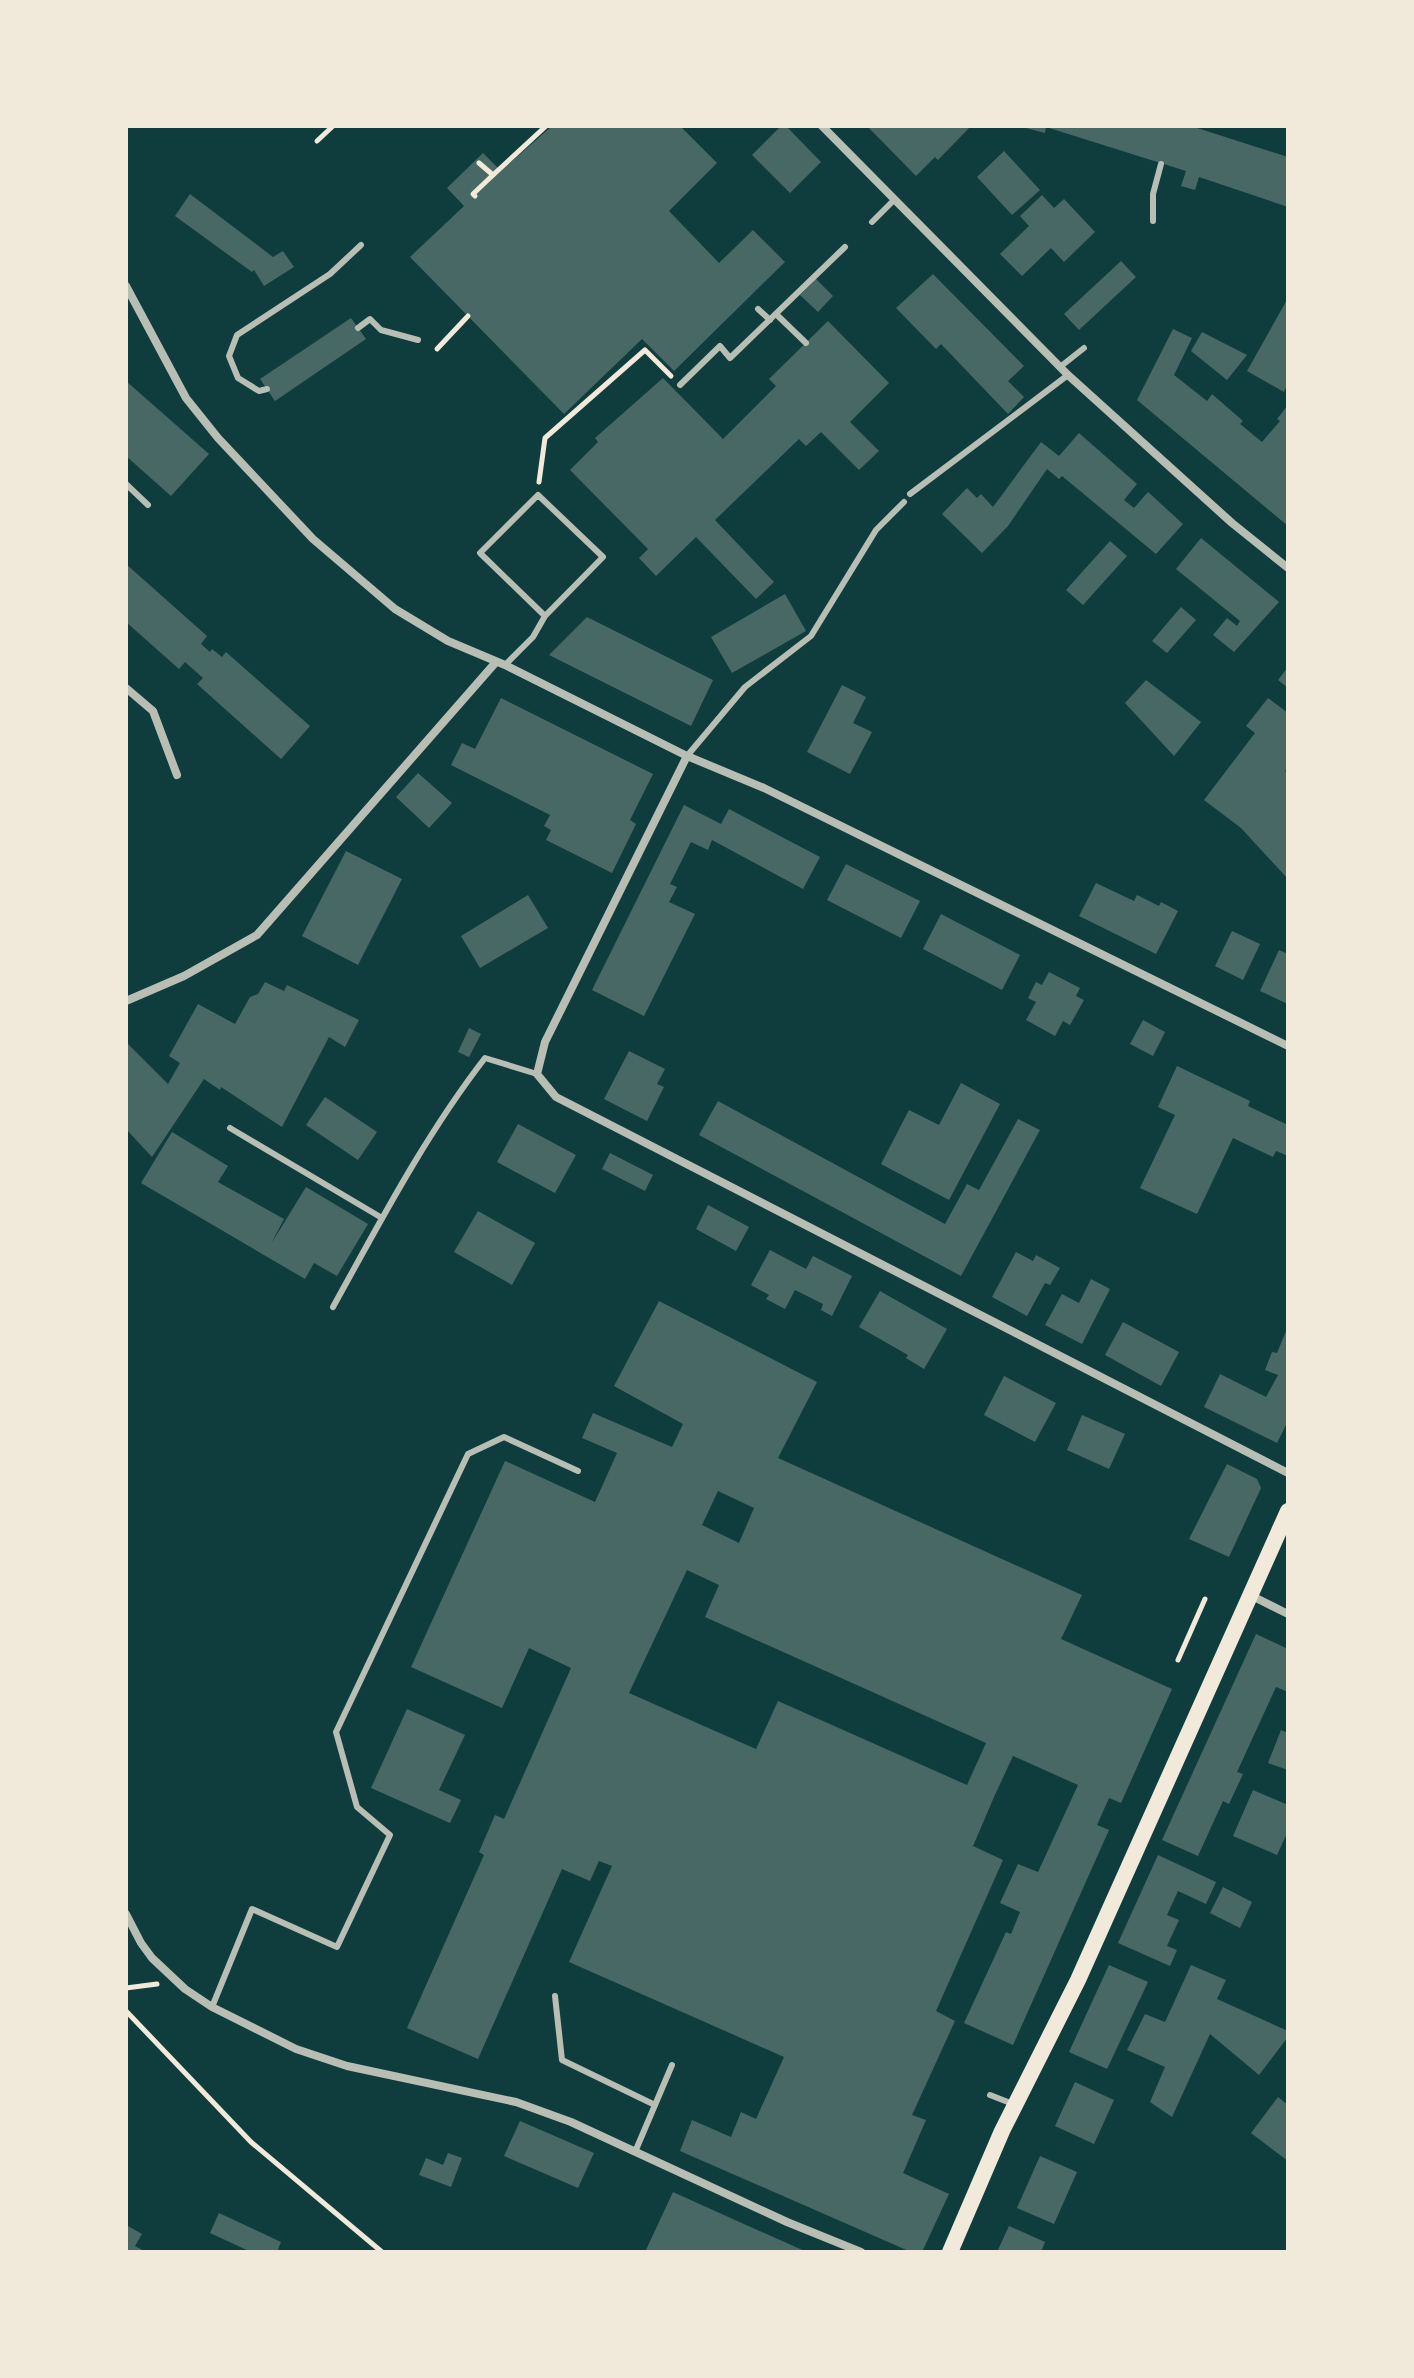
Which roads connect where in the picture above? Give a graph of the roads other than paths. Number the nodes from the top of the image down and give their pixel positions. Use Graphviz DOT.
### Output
graph roads {
  1 [pos="822,126"];
  2 [pos="1161,164"];
  3 [pos="894,200"];
  4 [pos="1153,221"];
  5 [pos="872,222"];
  6 [pos="361,245"];
  7 [pos="845,247"];
  8 [pos="126,286"];
  9 [pos="758,309"];
  10 [pos="776,314"];
  11 [pos="770,320"];
  12 [pos="358,328"];
  13 [pos="418,340"];
  14 [pos="806,343"];
  15 [pos="1084,348"];
  16 [pos="1060,367"];
  17 [pos="1068,375"];
  18 [pos="680,385"];
  19 [pos="267,389"];
  20 [pos="126,484"];
  21 [pos="910,494"];
  22 [pos="904,502"];
  23 [pos="148,505"];
  24 [pos="1288,568"];
  25 [pos="545,616"];
  26 [pos="496,662"];
  27 [pos="505,665"];
  28 [pos="126,688"];
  29 [pos="687,756"];
  30 [pos="177,775"];
  31 [pos="126,1001"];
  32 [pos="1288,1046"];
  33 [pos="537,1074"];
  34 [pos="230,1128"];
  35 [pos="382,1218"];
  36 [pos="333,1307"];
  37 [pos="578,1471"];
  38 [pos="1288,1473"];
  39 [pos="1288,1511"];
  40 [pos="1250,1595"];
  41 [pos="1288,1614"];
  42 [pos="126,1914"];
  43 [pos="555,1996"];
  44 [pos="212,2007"];
  45 [pos="672,2065"];
  46 [pos="990,2095"];
  47 [pos="655,2105"];
  48 [pos="1015,2105"];
  49 [pos="635,2152"];
  50 [pos="861,2252"];
  51 [pos="950,2252"];
  1 -- 3 [label="street"];
  2 -- 4 [label="lane"];
  3 -- 5 [label="lane"];
  3 -- 16 [label="street"];
  6 -- 19 [label="lane"];
  7 -- 10 [label="lane"];
  8 -- 26 [label="street"];
  9 -- 11 [label="lane"];
  10 -- 11 [label="lane"];
  10 -- 14 [label="lane"];
  11 -- 18 [label="lane"];
  12 -- 13 [label="lane"];
  15 -- 16 [label="lane"];
  16 -- 17 [label="street"];
  17 -- 21 [label="lane"];
  17 -- 24 [label="street"];
  20 -- 23 [label="lane"];
  22 -- 29 [label="lane"];
  25 -- 25 [label="lane"];
  25 -- 27 [label="lane"];
  26 -- 27 [label="street"];
  26 -- 31 [label="street"];
  27 -- 29 [label="street"];
  28 -- 30 [label="street"];
  29 -- 32 [label="street"];
  29 -- 33 [label="street"];
  33 -- 35 [label="lane"];
  33 -- 38 [label="street"];
  34 -- 35 [label="lane"];
  35 -- 36 [label="lane"];
  37 -- 44 [label="lane"];
  39 -- 40 [label="main road"];
  40 -- 41 [label="street"];
  40 -- 48 [label="main road"];
  42 -- 44 [label="street"];
  43 -- 47 [label="lane"];
  44 -- 49 [label="street"];
  45 -- 47 [label="lane"];
  46 -- 48 [label="lane"];
  47 -- 49 [label="lane"];
  48 -- 51 [label="main road"];
  49 -- 50 [label="street"];
}
